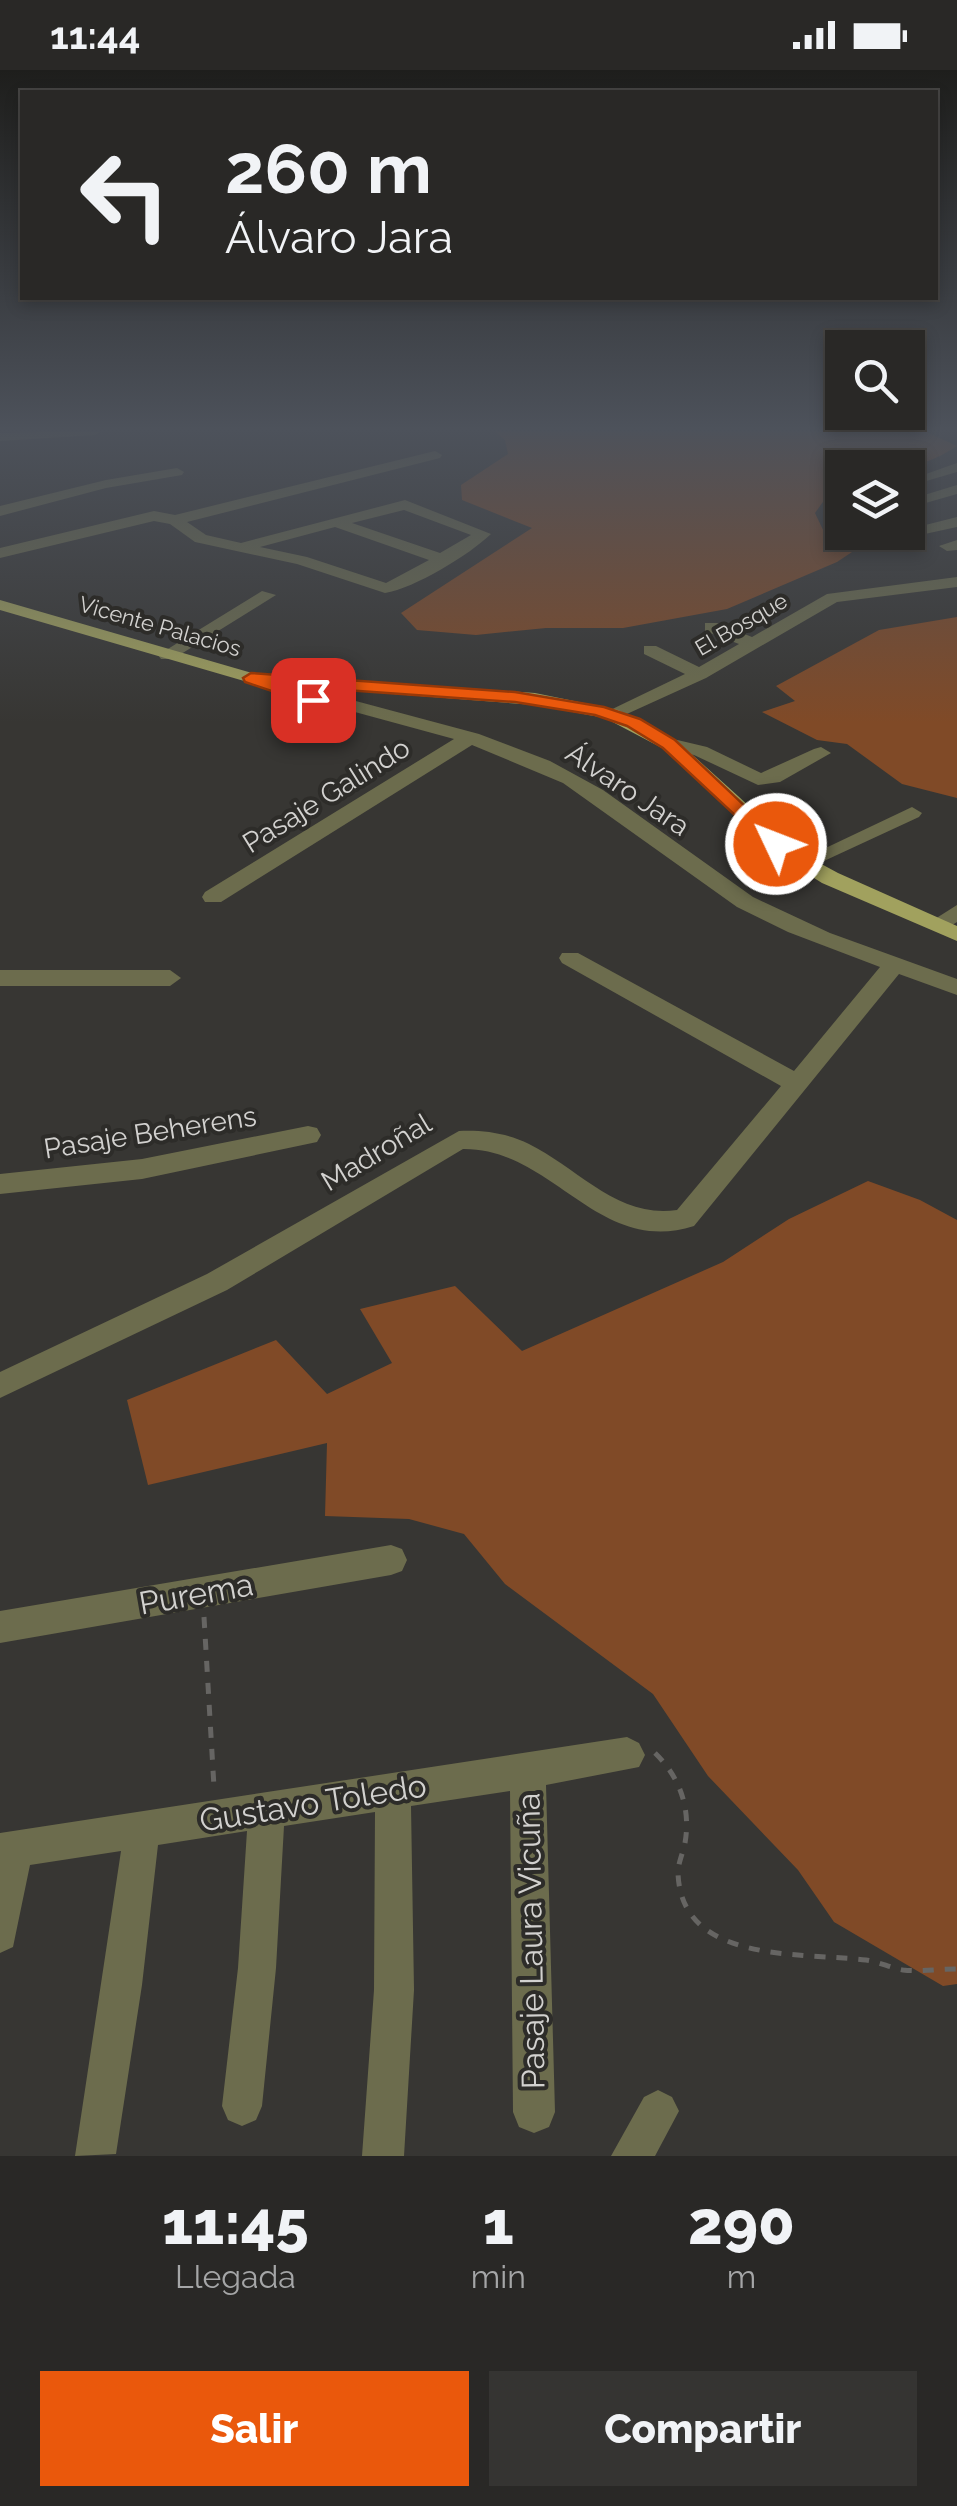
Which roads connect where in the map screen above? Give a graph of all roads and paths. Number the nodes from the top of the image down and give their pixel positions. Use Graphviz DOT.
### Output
graph roads {
  1 [pos="103,528"];
  2 [pos="185,528"];
  3 [pos="313,528"];
  4 [pos="352,528"];
  5 [pos="474,528"];
  6 [pos="232,546"];
  7 [pos="0,553"];
  8 [pos="444,560"];
  9 [pos="957,582"];
  10 [pos="268,595"];
  11 [pos="0,606"];
  12 [pos="711,627"];
  13 [pos="753,644"];
  14 [pos="650,650"];
  15 [pos="167,656"];
  16 [pos="700,674"];
  17 [pos="251,678"];
  18 [pos="611,714"];
  19 [pos="468,739"];
  20 [pos="669,744"];
  21 [pos="821,754"];
  22 [pos="912,813"];
  23 [pos="804,863"];
  24 [pos="213,897"];
  25 [pos="951,923"];
  26 [pos="570,958"];
  27 [pos="896,963"];
  28 [pos="0,978"];
  29 [pos="170,978"];
  30 [pos="957,987"];
  31 [pos="798,1084"];
  32 [pos="308,1135"];
  33 [pos="0,1184"];
  34 [pos="0,1386"];
  35 [pos="391,1560"];
  36 [pos="202,1592"];
  37 [pos="0,1627"];
  38 [pos="626,1755"];
  39 [pos="528,1770"];
  40 [pos="393,1791"];
  41 [pos="266,1810"];
  42 [pos="216,1818"];
  43 [pos="142,1829"];
  44 [pos="7,1850"];
  45 [pos="0,1934"];
  46 [pos="957,1969"];
  47 [pos="242,2106"];
  48 [pos="534,2112"];
  49 [pos="658,2112"];
  50 [pos="95,2154"];
  51 [pos="383,2156"];
  52 [pos="632,2156"];
  1 -- 7 [label="street"];
  2 -- 6 [label="street"];
  3 -- 6 [label="street"];
  4 -- 8 [label="street"];
  5 -- 8 [label="street"];
  6 -- 8 [label="street"];
  9 -- 13 [label="street, El Bosque"];
  10 -- 15 [label="street"];
  11 -- 15 [label="main road, Vicente Palacios"];
  12 -- 13 [label="street"];
  13 -- 16 [label="street, El Bosque"];
  14 -- 16 [label="street"];
  15 -- 17 [label="main road, Vicente Palacios"];
  16 -- 18 [label="street, El Bosque"];
  17 -- 18 [label="main road, Vicente Palacios"];
  17 -- 19 [label="street, Álvaro Jara"];
  18 -- 20 [label="main road, Vicente Palacios"];
  19 -- 24 [label="street, Pasaje Galindo"];
  19 -- 27 [label="street, Álvaro Jara"];
  20 -- 21 [label="street"];
  20 -- 23 [label="main road, Vicente Palacios"];
  22 -- 23 [label="street"];
  23 -- 25 [label="main road, Vicente Palacios"];
  26 -- 31 [label="street"];
  27 -- 30 [label="street, Álvaro Jara"];
  27 -- 31 [label="street, Madroñal"];
  28 -- 29 [label="street"];
  31 -- 34 [label="street, Madroñal"];
  32 -- 33 [label="street, Pasaje Beherens"];
  35 -- 36 [label="street, Purema"];
  36 -- 37 [label="street, Purema"];
  36 -- 42 [label="path"];
  38 -- 39 [label="street, Gustavo Toledo"];
  38 -- 46 [label="path"];
  39 -- 40 [label="street, Gustavo Toledo"];
  39 -- 48 [label="street, Pasaje Laura Vicuña"];
  40 -- 41 [label="street, Gustavo Toledo"];
  40 -- 51 [label="street"];
  41 -- 42 [label="street, Gustavo Toledo"];
  41 -- 47 [label="street"];
  42 -- 43 [label="street, Gustavo Toledo"];
  43 -- 44 [label="street, Gustavo Toledo"];
  43 -- 50 [label="street"];
  44 -- 45 [label="street"];
  49 -- 52 [label="street"];
}
